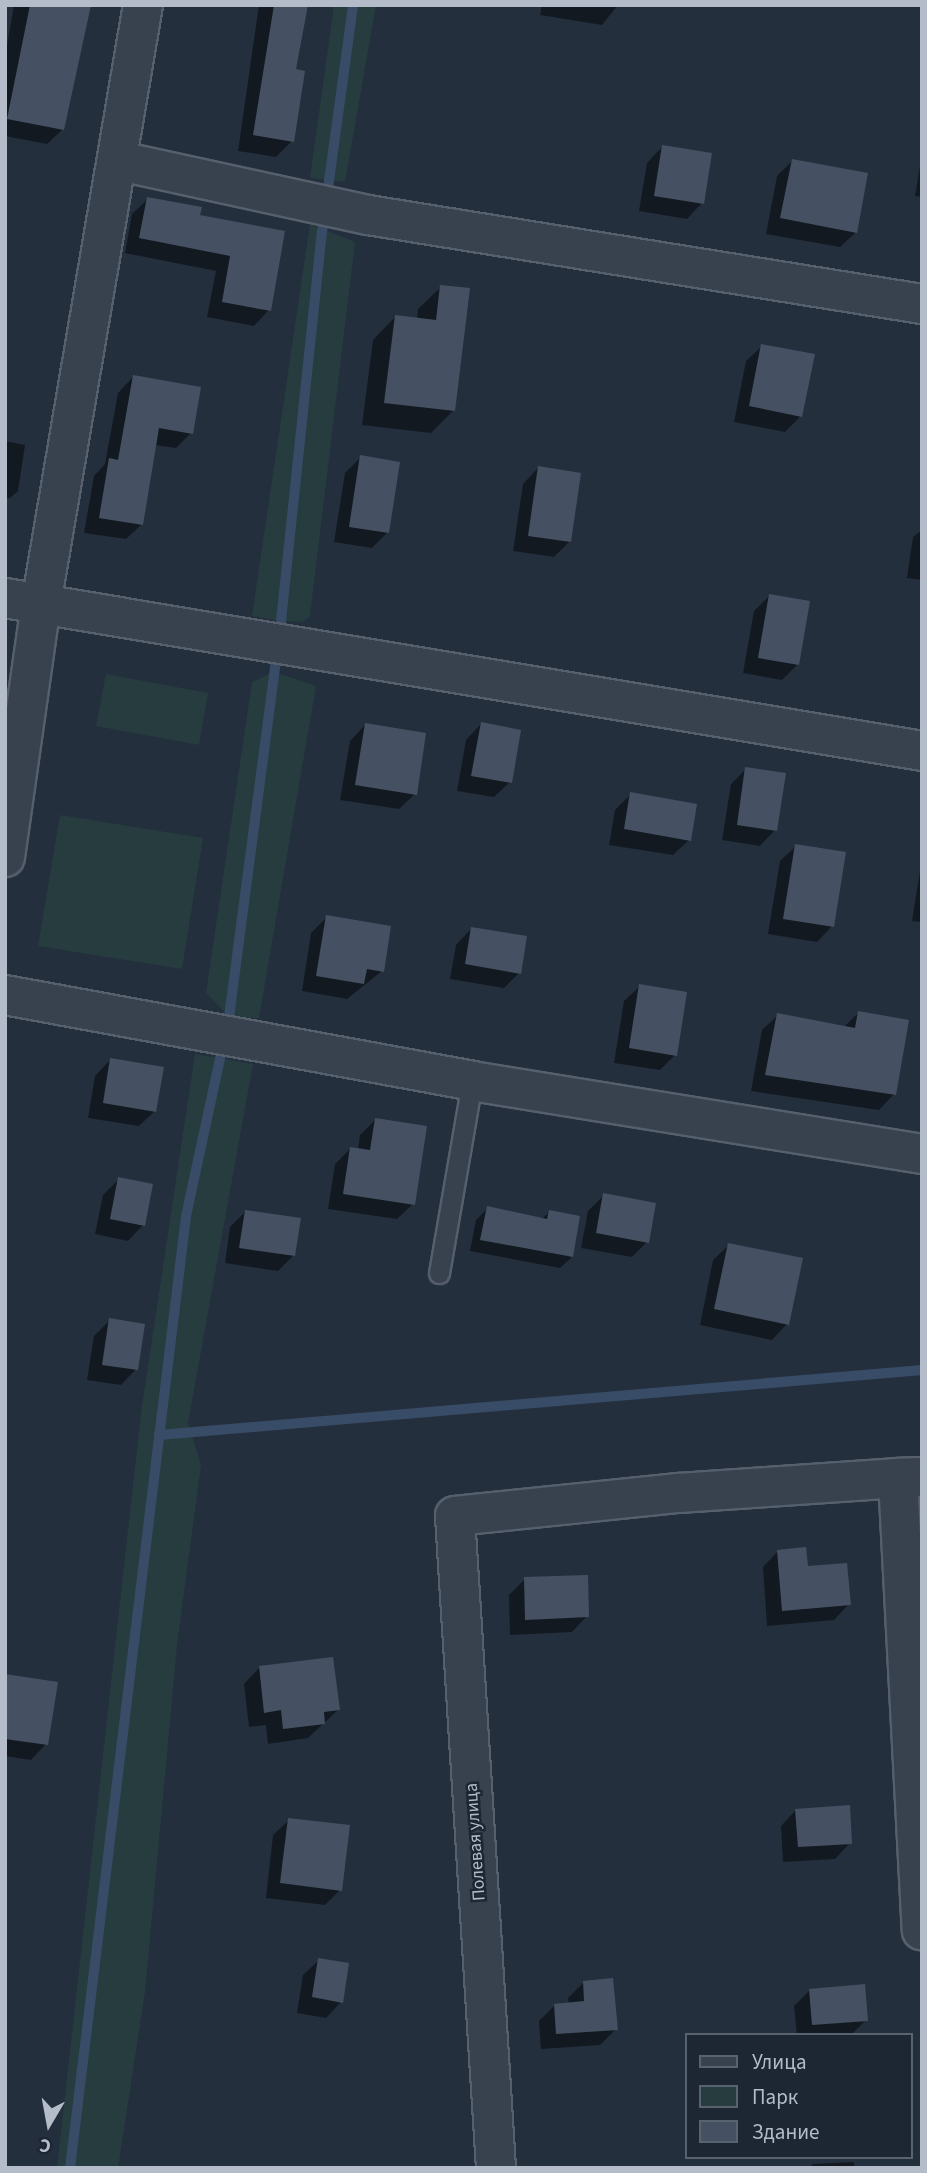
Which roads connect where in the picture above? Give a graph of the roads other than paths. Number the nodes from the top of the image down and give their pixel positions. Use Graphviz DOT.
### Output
graph roads {
  1 [pos="143,5"];
  2 [pos="120,161"];
  3 [pos="922,304"];
  4 [pos="23,601"];
  5 [pos="922,751"];
  6 [pos="5,857"];
  7 [pos="5,995"];
  8 [pos="472,1081"];
  9 [pos="922,1154"];
  10 [pos="439,1273"];
  11 [pos="910,1478"];
  12 [pos="922,1930"];
  13 [pos="496,2168"];
  1 -- 2 [label="street"];
  2 -- 3 [label="street"];
  2 -- 4 [label="street"];
  4 -- 5 [label="street"];
  4 -- 6 [label="street"];
  7 -- 8 [label="street"];
  8 -- 9 [label="street"];
  8 -- 10 [label="lane"];
  11 -- 12 [label="street"];
  11 -- 13 [label="street, Полевая улица"];
}
